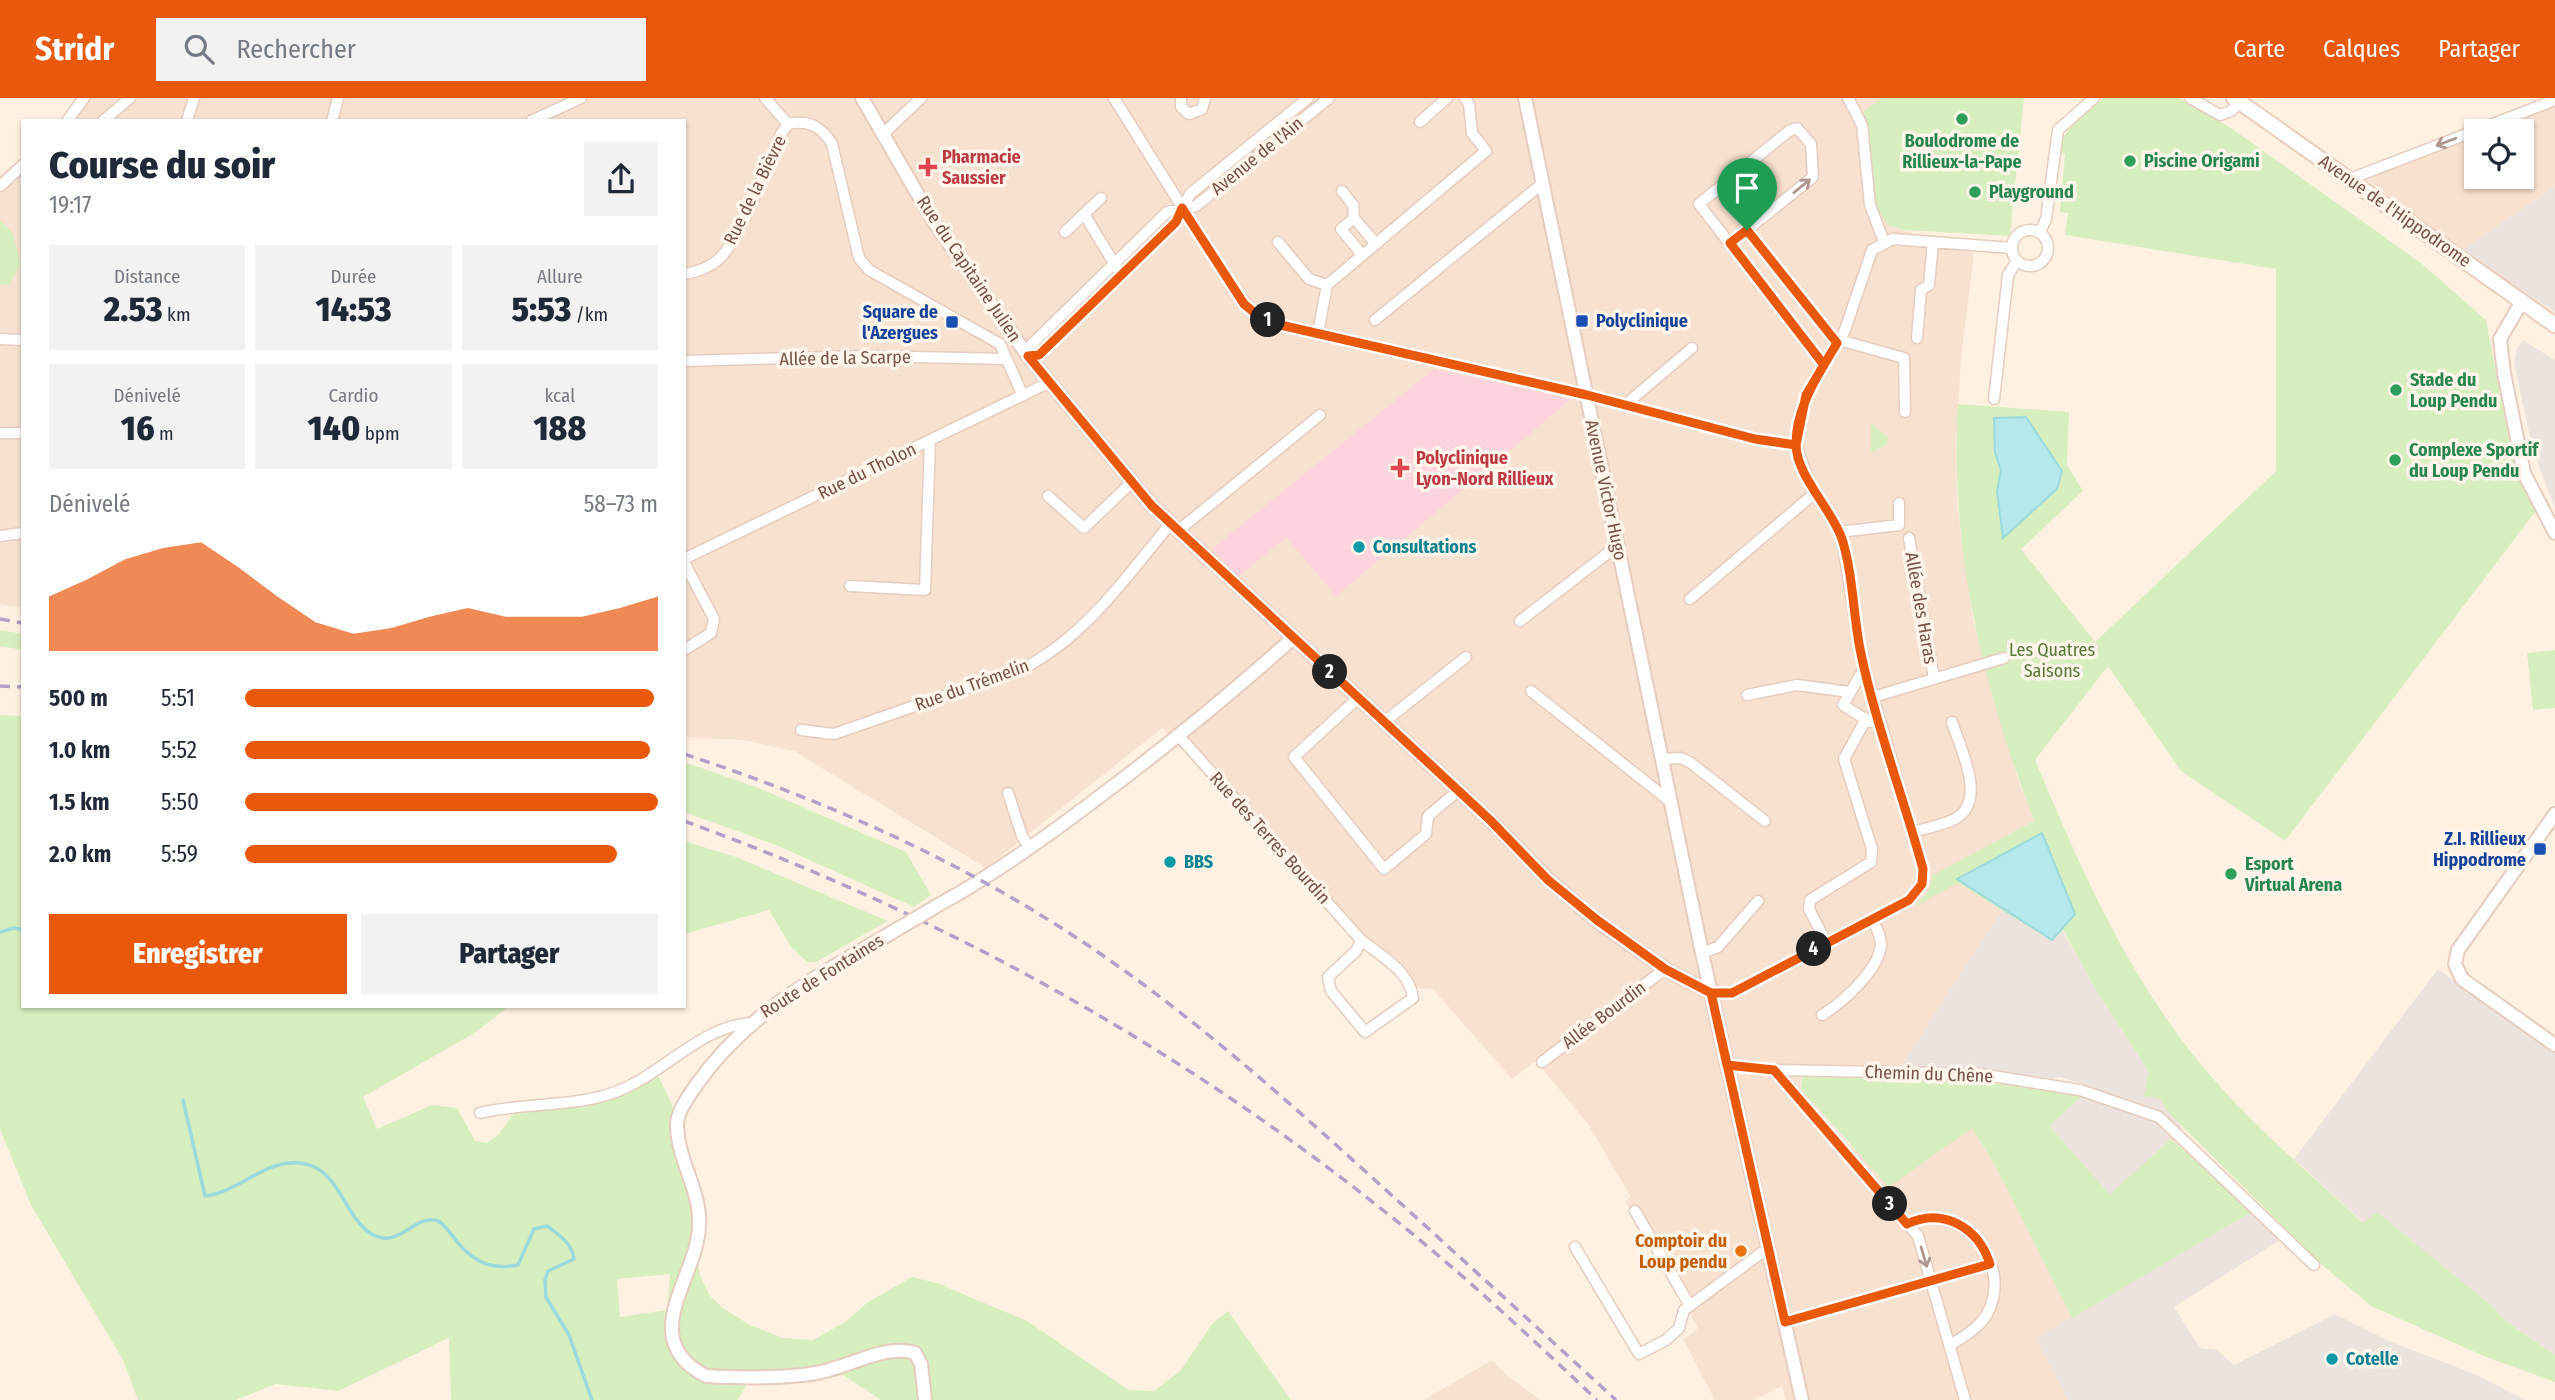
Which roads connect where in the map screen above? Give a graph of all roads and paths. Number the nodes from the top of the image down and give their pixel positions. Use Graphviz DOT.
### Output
graph roads {
  1 [pos="84,98"];
  2 [pos="130,98"];
  3 [pos="194,98"];
  4 [pos="338,98"];
  5 [pos="581,98"];
  6 [pos="765,98"];
  7 [pos="862,98"];
  8 [pos="921,98"];
  9 [pos="1114,98"];
  10 [pos="1181,98"];
  11 [pos="1205,98"];
  12 [pos="1308,98"];
  13 [pos="1329,98"];
  14 [pos="1447,98"];
  15 [pos="1465,98"];
  16 [pos="1525,98"];
  17 [pos="1848,98"];
  18 [pos="2094,98"];
  19 [pos="2190,98"];
  20 [pos="2555,100"];
  21 [pos="2238,102"];
  22 [pos="68,119"];
  23 [pos="105,119"];
  24 [pos="188,119"];
  25 [pos="333,119"];
  26 [pos="535,119"];
  27 [pos="1420,122"];
  28 [pos="788,124"];
  29 [pos="883,134"];
  30 [pos="21,167"];
  31 [pos="2350,179"];
  32 [pos="1543,183"];
  33 [pos="0,186"];
  34 [pos="1342,191"];
  35 [pos="1101,198"];
  36 [pos="1182,208"];
  37 [pos="1084,214"];
  38 [pos="1354,218"];
  39 [pos="1747,230"];
  40 [pos="1065,232"];
  41 [pos="2040,232"];
  42 [pos="1884,242"];
  43 [pos="1933,242"];
  44 [pos="1278,243"];
  45 [pos="1730,243"];
  46 [pos="1376,244"];
  47 [pos="2012,248"];
  48 [pos="1363,255"];
  49 [pos="2017,261"];
  50 [pos="1114,264"];
  51 [pos="686,273"];
  52 [pos="1121,275"];
  53 [pos="1327,285"];
  54 [pos="2521,303"];
  55 [pos="1375,320"];
  56 [pos="2555,325"];
  57 [pos="1010,330"];
  58 [pos="1318,333"];
  59 [pos="1917,338"];
  60 [pos="0,339"];
  61 [pos="21,340"];
  62 [pos="1838,342"];
  63 [pos="1000,344"];
  64 [pos="1692,348"];
  65 [pos="1028,356"];
  66 [pos="1006,359"];
  67 [pos="686,362"];
  68 [pos="1824,365"];
  69 [pos="1050,382"];
  70 [pos="1587,395"];
  71 [pos="1023,396"];
  72 [pos="1994,399"];
  73 [pos="1625,405"];
  74 [pos="1905,412"];
  75 [pos="1320,415"];
  76 [pos="1,433"];
  77 [pos="21,433"];
  78 [pos="930,440"];
  79 [pos="1796,445"];
  80 [pos="1131,483"];
  81 [pos="1815,493"];
  82 [pos="1048,496"];
  83 [pos="1899,503"];
  84 [pos="1175,527"];
  85 [pos="1839,532"];
  86 [pos="21,533"];
  87 [pos="2555,533"];
  88 [pos="0,536"];
  89 [pos="1909,538"];
  90 [pos="1618,546"];
  91 [pos="686,559"];
  92 [pos="686,564"];
  93 [pos="850,586"];
  94 [pos="1690,599"];
  95 [pos="1520,621"];
  96 [pos="1293,638"];
  97 [pos="686,649"];
  98 [pos="1466,657"];
  99 [pos="2004,658"];
  100 [pos="1865,667"];
  101 [pos="1934,678"];
  102 [pos="1531,691"];
  103 [pos="1849,692"];
  104 [pos="1747,695"];
  105 [pos="1873,696"];
  106 [pos="1358,698"];
  107 [pos="1866,719"];
  108 [pos="1384,722"];
  109 [pos="1952,722"];
  110 [pos="1881,727"];
  111 [pos="801,730"];
  112 [pos="1178,735"];
  113 [pos="1662,759"];
  114 [pos="1458,791"];
  115 [pos="1008,793"];
  116 [pos="1671,802"];
  117 [pos="2555,814"];
  118 [pos="1766,821"];
  119 [pos="1913,832"];
  120 [pos="1030,848"];
  121 [pos="1758,901"];
  122 [pos="1872,919"];
  123 [pos="1361,940"];
  124 [pos="1826,942"];
  125 [pos="1702,953"];
  126 [pos="1665,969"];
  127 [pos="1711,993"];
  128 [pos="1822,1015"];
  129 [pos="750,1023"];
  130 [pos="2555,1045"];
  131 [pos="1542,1062"];
  132 [pos="1727,1065"];
  133 [pos="1774,1070"];
  134 [pos="480,1113"];
  135 [pos="1635,1211"];
  136 [pos="1907,1224"];
  137 [pos="1575,1247"];
  138 [pos="1768,1248"];
  139 [pos="1990,1264"];
  140 [pos="2315,1265"];
  141 [pos="1931,1280"];
  142 [pos="1690,1306"];
  143 [pos="1785,1322"];
  144 [pos="1950,1345"];
  145 [pos="925,1400"];
  146 [pos="1802,1400"];
  147 [pos="1965,1400"];
  1 -- 22 [label="street"];
  2 -- 23 [label="street"];
  3 -- 24 [label="street"];
  4 -- 25 [label="street"];
  5 -- 26 [label="street"];
  6 -- 28 [label="street"];
  7 -- 29 [label="street, Rue du Capitaine Julien"];
  8 -- 29 [label="street"];
  9 -- 36 [label="street"];
  10 -- 11 [label="street"];
  12 -- 36 [label="street, Avenue de l'Ain"];
  13 -- 36 [label="street, Avenue de l'Ain"];
  14 -- 27 [label="street"];
  15 -- 46 [label="street"];
  16 -- 32 [label="street, Avenue Victor Hugo"];
  17 -- 42 [label="street"];
  18 -- 41 [label="street"];
  19 -- 21 [label="street"];
  20 -- 31 [label="street, one-way"];
  21 -- 31 [label="main road, Avenue de l'Hippodrome"];
  28 -- 51 [label="street, Rue de la Bièvre"];
  28 -- 63 [label="street, Rue de la Bièvre"];
  29 -- 57 [label="street, Rue du Capitaine Julien"];
  30 -- 33 [label="street"];
  31 -- 54 [label="main road, Avenue de l'Hippodrome"];
  32 -- 55 [label="street"];
  32 -- 70 [label="street, Avenue Victor Hugo"];
  34 -- 38 [label="street"];
  35 -- 37 [label="street"];
  36 -- 50 [label="street"];
  36 -- 52 [label="street, Avenue de l'Ain"];
  36 -- 58 [label="street"];
  37 -- 40 [label="street"];
  37 -- 50 [label="street"];
  38 -- 46 [label="street"];
  38 -- 48 [label="street"];
  39 -- 45 [label="street"];
  39 -- 45 [label="street, one-way"];
  39 -- 62 [label="street"];
  41 -- 47 [label="street"];
  41 -- 49 [label="street"];
  42 -- 43 [label="street"];
  42 -- 62 [label="street"];
  43 -- 47 [label="street"];
  43 -- 59 [label="street"];
  44 -- 53 [label="street"];
  45 -- 68 [label="street"];
  46 -- 48 [label="street"];
  47 -- 49 [label="street"];
  48 -- 53 [label="street"];
  49 -- 72 [label="street"];
  50 -- 52 [label="street"];
  50 -- 65 [label="street"];
  52 -- 65 [label="street, Avenue de l'Ain"];
  53 -- 58 [label="street"];
  54 -- 56 [label="main road, Avenue de l'Hippodrome"];
  54 -- 87 [label="street"];
  57 -- 63 [label="street"];
  57 -- 65 [label="street, Rue du Capitaine Julien"];
  58 -- 70 [label="street"];
  60 -- 61 [label="street"];
  62 -- 68 [label="street"];
  62 -- 74 [label="street"];
  63 -- 66 [label="street"];
  64 -- 73 [label="street"];
  65 -- 69 [label="street, Rue du Capitaine Julien"];
  66 -- 67 [label="street, Allée de la Scarpe"];
  66 -- 71 [label="street"];
  68 -- 79 [label="street"];
  69 -- 71 [label="street, Rue du Tholon"];
  69 -- 80 [label="street, Rue du Capitaine Julien"];
  70 -- 73 [label="street"];
  70 -- 90 [label="street, Avenue Victor Hugo"];
  71 -- 78 [label="street, Rue du Tholon"];
  73 -- 79 [label="street"];
  75 -- 84 [label="street, Rue du Trémelin"];
  76 -- 77 [label="street"];
  78 -- 91 [label="street, Rue du Tholon"];
  78 -- 93 [label="street"];
  79 -- 81 [label="street"];
  80 -- 82 [label="street"];
  80 -- 84 [label="street, Rue du Capitaine Julien"];
  81 -- 85 [label="street"];
  81 -- 94 [label="street"];
  83 -- 85 [label="street"];
  84 -- 96 [label="street, Rue du Capitaine Julien"];
  84 -- 111 [label="street, Rue du Trémelin"];
  85 -- 100 [label="street"];
  86 -- 88 [label="street"];
  89 -- 101 [label="street, Allée des Haras"];
  90 -- 95 [label="street"];
  90 -- 113 [label="street, Avenue Victor Hugo"];
  92 -- 97 [label="street, Rue du Tholon"];
  96 -- 106 [label="street, Rue du Capitaine Julien"];
  96 -- 112 [label="street, Route de Fontaines"];
  98 -- 108 [label="street"];
  99 -- 101 [label="street"];
  100 -- 103 [label="street"];
  100 -- 105 [label="street"];
  101 -- 105 [label="street"];
  102 -- 116 [label="street"];
  103 -- 104 [label="street"];
  103 -- 107 [label="street"];
  105 -- 110 [label="street"];
  106 -- 108 [label="street, Rue du Capitaine Julien"];
  106 -- 114 [label="street"];
  107 -- 110 [label="street"];
  107 -- 124 [label="street"];
  108 -- 114 [label="street, Rue du Capitaine Julien"];
  109 -- 119 [label="street"];
  110 -- 119 [label="street"];
  112 -- 120 [label="street, Route de Fontaines"];
  112 -- 123 [label="street, Rue des Terres Bourdin"];
  113 -- 116 [label="street, Avenue Victor Hugo"];
  113 -- 118 [label="street"];
  114 -- 126 [label="street, Rue du Capitaine Julien"];
  115 -- 120 [label="street"];
  116 -- 125 [label="street, Avenue Victor Hugo"];
  117 -- 130 [label="street"];
  119 -- 122 [label="street"];
  120 -- 129 [label="street, Route de Fontaines, bridge"];
  121 -- 125 [label="street"];
  122 -- 124 [label="street"];
  122 -- 128 [label="street"];
  123 -- 123 [label="street, Rue des Terres Bourdin"];
  124 -- 127 [label="street"];
  125 -- 127 [label="street, Avenue Victor Hugo"];
  126 -- 127 [label="street, Rue du Capitaine Julien"];
  126 -- 131 [label="street, Allée Bourdin"];
  127 -- 132 [label="street, Avenue Victor Hugo"];
  129 -- 134 [label="street"];
  129 -- 145 [label="street, Route de Fontaines"];
  132 -- 133 [label="street, Chemin du Chêne"];
  132 -- 138 [label="street, Avenue Victor Hugo"];
  133 -- 136 [label="street"];
  133 -- 140 [label="street, Chemin du Chêne"];
  135 -- 142 [label="street"];
  136 -- 139 [label="street"];
  136 -- 141 [label="street, one-way"];
  137 -- 142 [label="street"];
  138 -- 142 [label="street"];
  138 -- 143 [label="street, Avenue Victor Hugo"];
  139 -- 141 [label="street"];
  139 -- 144 [label="street"];
  141 -- 143 [label="street"];
  141 -- 144 [label="street"];
  143 -- 146 [label="street, Avenue Victor Hugo"];
  144 -- 147 [label="street"];
}
